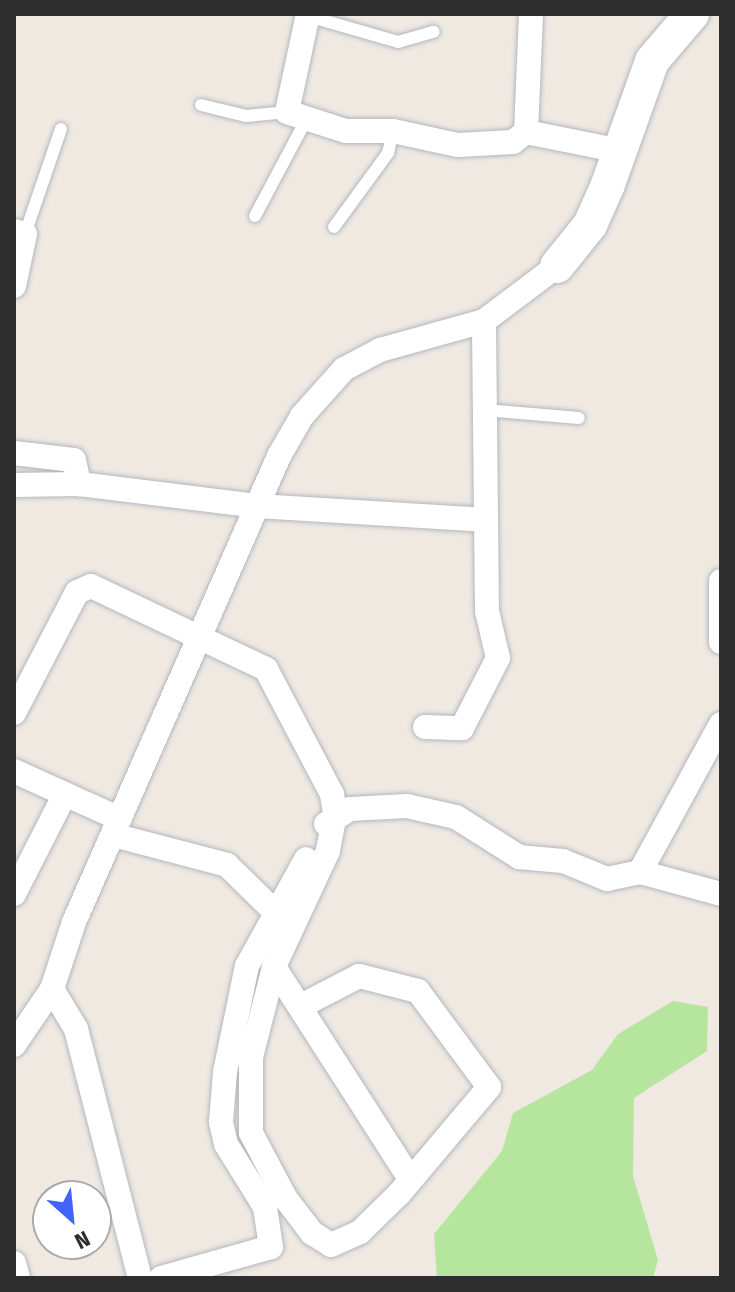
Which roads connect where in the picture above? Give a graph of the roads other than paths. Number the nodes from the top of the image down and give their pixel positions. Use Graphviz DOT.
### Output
graph roads {
  1 [pos="531,14"];
  2 [pos="692,14"];
  3 [pos="308,15"];
  4 [pos="434,32"];
  5 [pos="201,105"];
  6 [pos="297,115"];
  7 [pos="61,129"];
  8 [pos="393,131"];
  9 [pos="526,132"];
  10 [pos="620,151"];
  11 [pos="255,216"];
  12 [pos="334,227"];
  13 [pos="20,233"];
  14 [pos="557,266"];
  15 [pos="14,286"];
  16 [pos="484,321"];
  17 [pos="485,410"];
  18 [pos="579,418"];
  19 [pos="14,453"];
  20 [pos="79,484"];
  21 [pos="14,485"];
  22 [pos="257,506"];
  23 [pos="484,520"];
  24 [pos="721,581"];
  25 [pos="202,636"];
  26 [pos="721,642"];
  27 [pos="14,713"];
  28 [pos="721,724"];
  29 [pos="425,727"];
  30 [pos="14,771"];
  31 [pos="65,794"];
  32 [pos="335,814"];
  33 [pos="116,827"];
  34 [pos="640,872"];
  35 [pos="14,894"];
  36 [pos="721,894"];
  37 [pos="274,911"];
  38 [pos="274,967"];
  39 [pos="52,989"];
  40 [pos="301,1006"];
  41 [pos="14,1045"];
  42 [pos="410,1179"];
  43 [pos="14,1263"];
  44 [pos="18,1278"];
  45 [pos="140,1278"];
  46 [pos="161,1278"];
  1 -- 9 [label="street"];
  2 -- 10 [label="street"];
  3 -- 4 [label="lane"];
  3 -- 6 [label="street"];
  5 -- 6 [label="lane"];
  6 -- 8 [label="street"];
  6 -- 11 [label="lane"];
  7 -- 13 [label="lane"];
  8 -- 9 [label="street"];
  8 -- 12 [label="lane"];
  9 -- 10 [label="street"];
  10 -- 14 [label="street"];
  13 -- 15 [label="street"];
  14 -- 16 [label="street"];
  16 -- 17 [label="street"];
  16 -- 22 [label="street"];
  17 -- 18 [label="lane"];
  17 -- 23 [label="street"];
  19 -- 20 [label="street"];
  20 -- 21 [label="street"];
  20 -- 22 [label="street"];
  22 -- 23 [label="street"];
  22 -- 25 [label="street"];
  23 -- 29 [label="street"];
  24 -- 26 [label="street"];
  25 -- 27 [label="street"];
  25 -- 32 [label="street"];
  25 -- 33 [label="street"];
  28 -- 34 [label="street"];
  30 -- 31 [label="street"];
  31 -- 33 [label="street"];
  31 -- 35 [label="street"];
  32 -- 34 [label="street"];
  32 -- 37 [label="street"];
  32 -- 38 [label="street"];
  33 -- 37 [label="street"];
  33 -- 39 [label="street"];
  34 -- 36 [label="street"];
  37 -- 46 [label="street"];
  38 -- 40 [label="street"];
  38 -- 42 [label="street"];
  39 -- 41 [label="street"];
  39 -- 45 [label="street"];
  40 -- 42 [label="street"];
  40 -- 42 [label="street"];
  43 -- 44 [label="street"];
}
